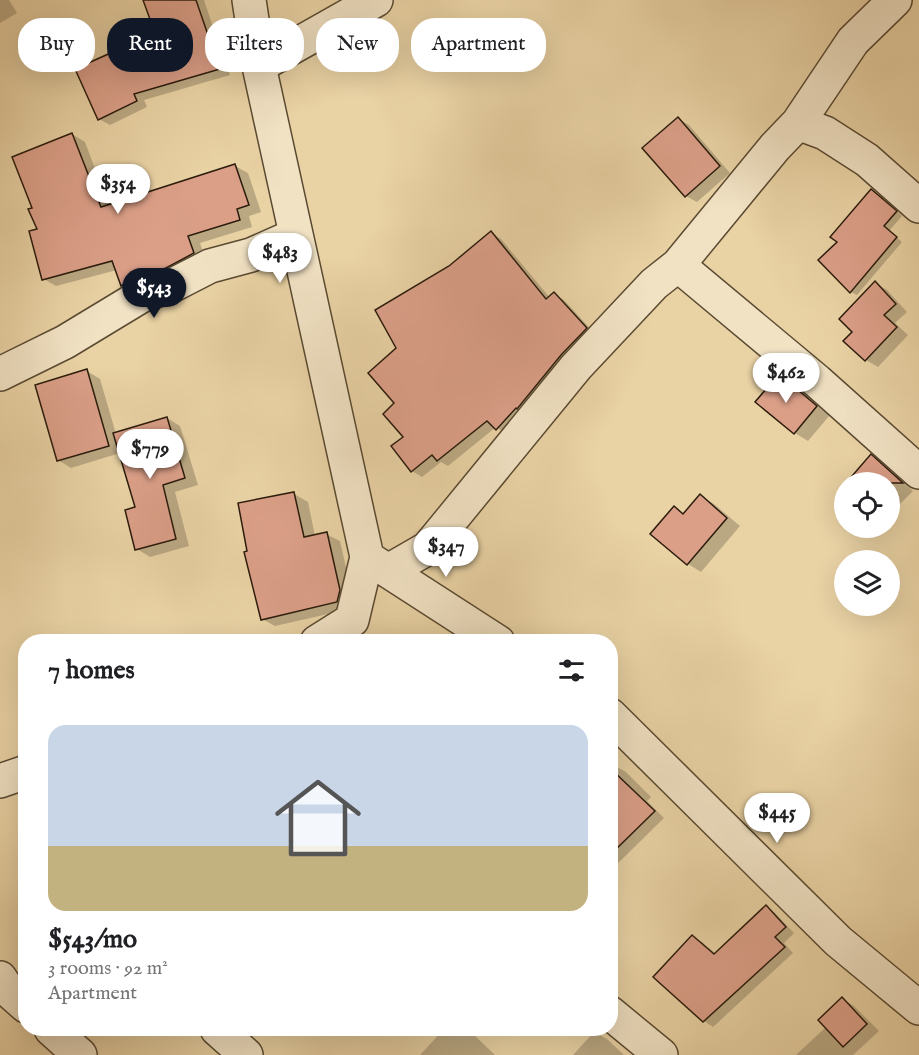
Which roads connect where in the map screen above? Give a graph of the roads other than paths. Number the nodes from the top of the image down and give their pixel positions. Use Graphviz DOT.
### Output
graph roads {
  1 [pos="249,0"];
  2 [pos="376,0"];
  3 [pos="895,0"];
  4 [pos="252,18"];
  5 [pos="304,41"];
  6 [pos="260,72"];
  7 [pos="798,123"];
  8 [pos="919,206"];
  9 [pos="296,236"];
  10 [pos="678,265"];
  11 [pos="0,374"];
  12 [pos="919,472"];
  13 [pos="377,564"];
  14 [pos="330,634"];
  15 [pos="486,634"];
  16 [pos="618,723"];
  17 [pos="18,775"];
  18 [pos="0,781"];
  19 [pos="0,978"];
  20 [pos="18,999"];
  21 [pos="919,1008"];
  22 [pos="618,1020"];
  23 [pos="59,1036"];
  24 [pos="225,1036"];
  25 [pos="80,1055"];
  26 [pos="246,1055"];
  27 [pos="661,1055"];
  1 -- 4 [label="street"];
  2 -- 5 [label="street"];
  3 -- 7 [label="street"];
  6 -- 9 [label="street"];
  7 -- 8 [label="street"];
  7 -- 10 [label="street"];
  9 -- 11 [label="street"];
  9 -- 13 [label="street"];
  10 -- 12 [label="street"];
  10 -- 13 [label="street"];
  13 -- 14 [label="street"];
  13 -- 15 [label="street"];
  16 -- 21 [label="street"];
  17 -- 18 [label="street"];
  19 -- 20 [label="street"];
  22 -- 27 [label="street"];
  23 -- 25 [label="street"];
  24 -- 26 [label="street"];
}
